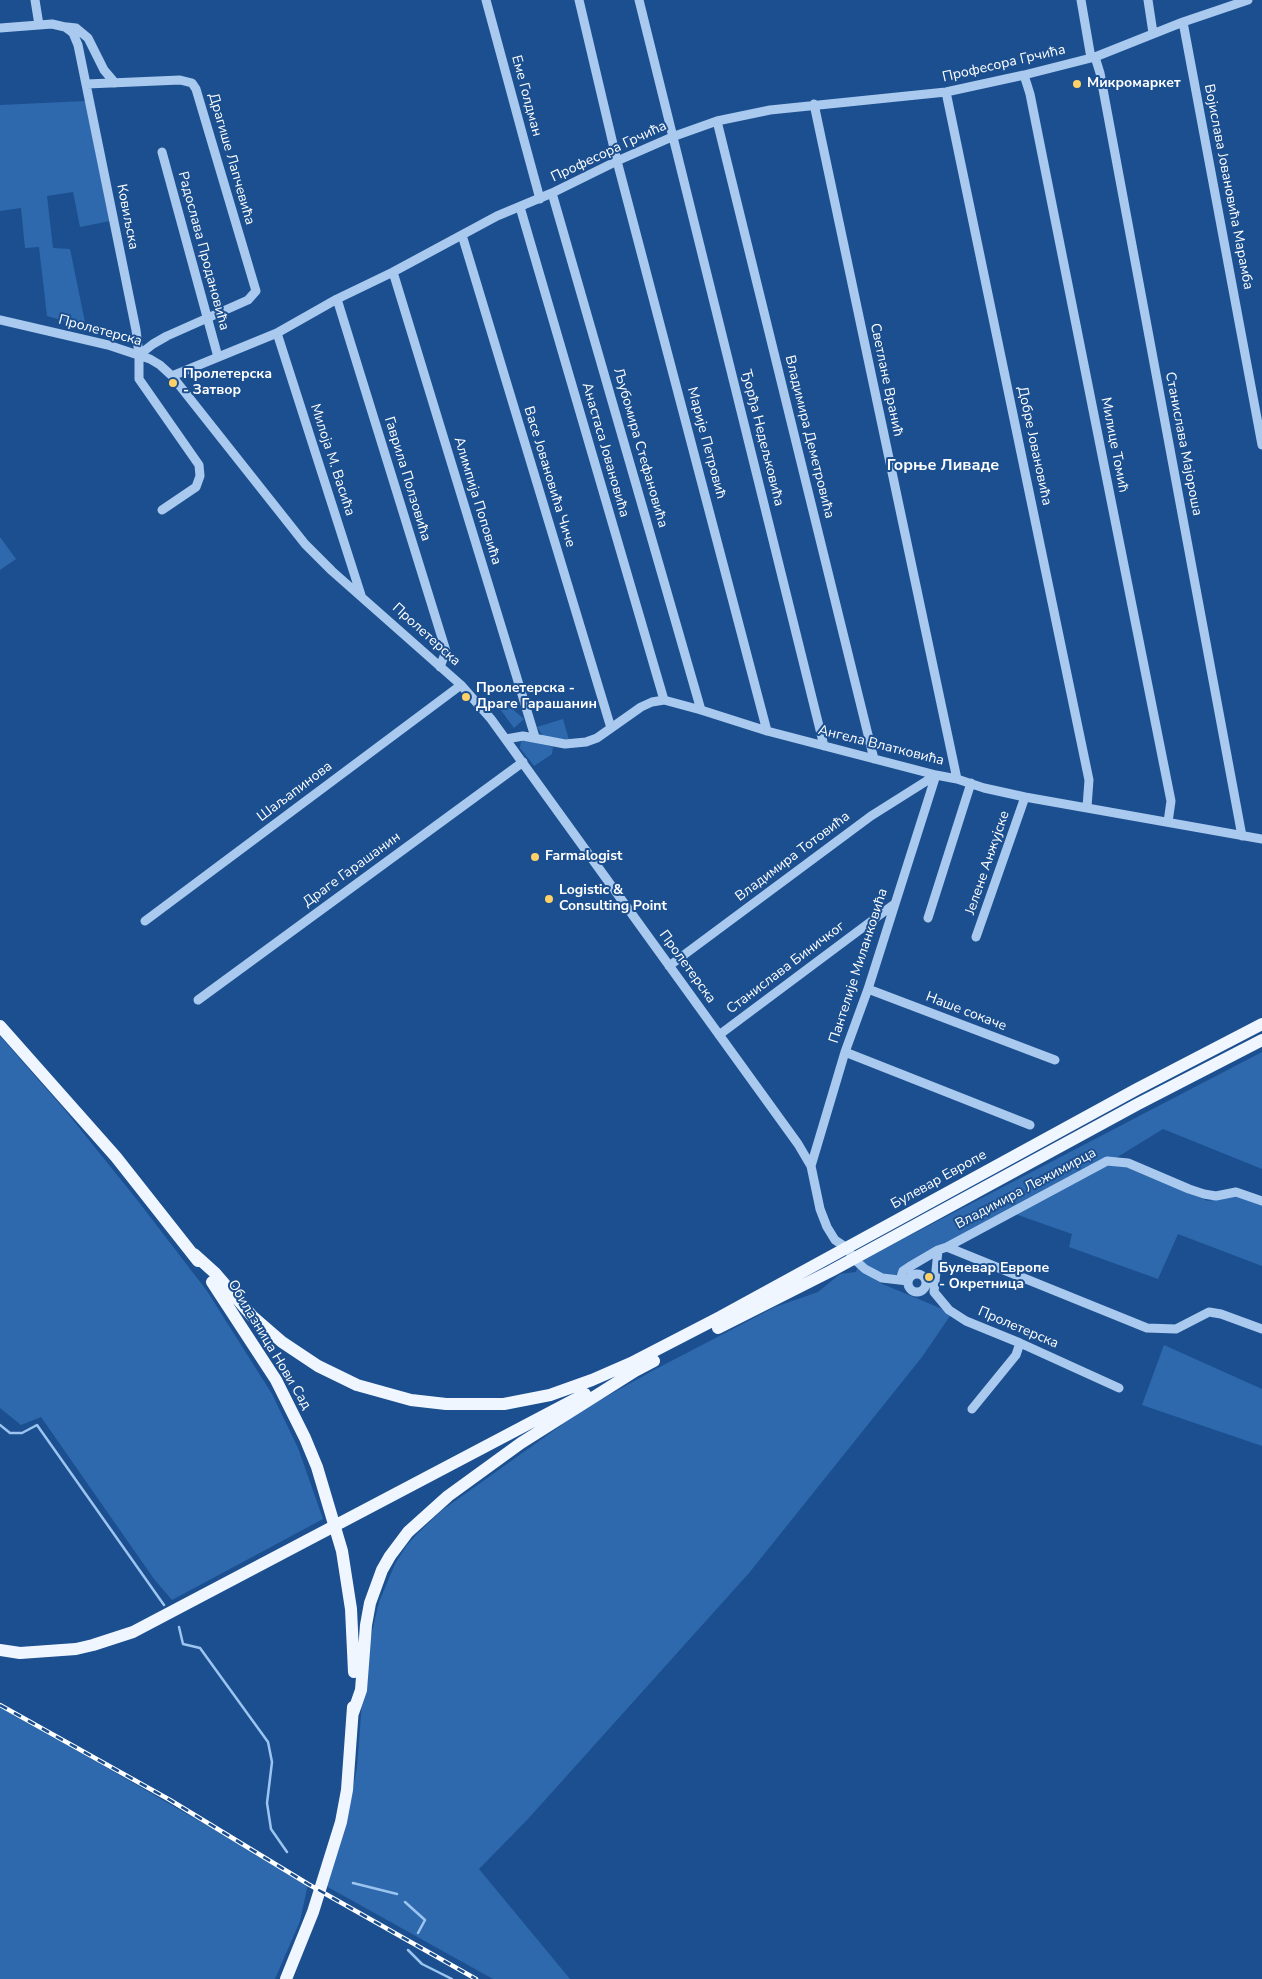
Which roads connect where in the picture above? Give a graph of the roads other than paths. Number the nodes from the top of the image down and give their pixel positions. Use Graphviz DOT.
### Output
graph roads {
  1 [pos="35,0"];
  2 [pos="486,0"];
  3 [pos="579,0"];
  4 [pos="639,0"];
  5 [pos="1081,0"];
  6 [pos="1148,0"];
  7 [pos="1248,0"];
  8 [pos="1229,3"];
  9 [pos="1183,22"];
  10 [pos="39,25"];
  11 [pos="65,27"];
  12 [pos="0,28"];
  13 [pos="1154,33"];
  14 [pos="1093,57"];
  15 [pos="1024,75"];
  16 [pos="115,83"];
  17 [pos="87,84"];
  18 [pos="946,92"];
  19 [pos="814,104"];
  20 [pos="718,121"];
  21 [pos="672,137"];
  22 [pos="162,152"];
  23 [pos="617,161"];
  24 [pos="552,193"];
  25 [pos="540,199"];
  26 [pos="520,207"];
  27 [pos="462,235"];
  28 [pos="393,272"];
  29 [pos="337,299"];
  30 [pos="206,317"];
  31 [pos="0,320"];
  32 [pos="277,333"];
  33 [pos="139,355"];
  34 [pos="218,357"];
  35 [pos="172,376"];
  36 [pos="1262,444"];
  37 [pos="162,510"];
  38 [pos="362,596"];
  39 [pos="440,667"];
  40 [pos="461,685"];
  41 [pos="664,700"];
  42 [pos="701,710"];
  43 [pos="611,728"];
  44 [pos="768,731"];
  45 [pos="535,737"];
  46 [pos="506,739"];
  47 [pos="824,746"];
  48 [pos="874,759"];
  49 [pos="522,762"];
  50 [pos="936,775"];
  51 [pos="957,779"];
  52 [pos="971,783"];
  53 [pos="1025,797"];
  54 [pos="1087,807"];
  55 [pos="1168,822"];
  56 [pos="1242,836"];
  57 [pos="1262,840"];
  58 [pos="894,904"];
  59 [pos="928,918"];
  60 [pos="145,921"];
  61 [pos="976,937"];
  62 [pos="670,966"];
  63 [pos="868,989"];
  64 [pos="198,1000"];
  65 [pos="1262,1024"];
  66 [pos="0,1026"];
  67 [pos="719,1035"];
  68 [pos="1262,1040"];
  69 [pos="844,1052"];
  70 [pos="1056,1060"];
  71 [pos="1030,1125"];
  72 [pos="810,1166"];
  73 [pos="1262,1201"];
  74 [pos="847,1248"];
  75 [pos="943,1248"];
  76 [pos="194,1254"];
  77 [pos="854,1259"];
  78 [pos="904,1280"];
  79 [pos="930,1290"];
  80 [pos="1262,1329"];
  81 [pos="1020,1343"];
  82 [pos="633,1367"];
  83 [pos="1119,1388"];
  84 [pos="972,1409"];
  85 [pos="0,1650"];
  86 [pos="353,1713"];
  87 [pos="286,1979"];
  1 -- 10 [label="street"];
  2 -- 25 [label="street, Еме Голдман"];
  3 -- 23 [label="street, Марије Петровић"];
  4 -- 21 [label="street, Ђорђа Недељковића"];
  5 -- 14 [label="street"];
  6 -- 13 [label="street"];
  7 -- 8 [label="street, Професора Грчића"];
  8 -- 9 [label="street, Професора Грчића"];
  9 -- 13 [label="street, Професора Грчића"];
  9 -- 36 [label="street, Војислава Јовановића Марамба"];
  10 -- 11 [label="street"];
  10 -- 12 [label="street"];
  11 -- 16 [label="street"];
  11 -- 17 [label="street"];
  13 -- 14 [label="street, Професора Грчића"];
  14 -- 15 [label="street, Професора Грчића"];
  14 -- 56 [label="street, Станислава Мајороша"];
  15 -- 18 [label="street, Професора Грчића"];
  15 -- 55 [label="street, Милице Томић"];
  16 -- 17 [label="street"];
  16 -- 30 [label="street, Драгише Лапчевића"];
  17 -- 33 [label="street, Ковиљска"];
  18 -- 19 [label="street, Професора Грчића"];
  18 -- 54 [label="street, Добре Јовановића"];
  19 -- 20 [label="street, Професора Грчића"];
  19 -- 51 [label="street, Светлане Вранић"];
  20 -- 21 [label="street, Професора Грчића"];
  20 -- 48 [label="street, Владимира Деметровића"];
  21 -- 23 [label="street, Професора Грчића"];
  21 -- 47 [label="street, Ђорђа Недељковића"];
  22 -- 30 [label="street, Радослава Продановића"];
  23 -- 24 [label="street, Професора Грчића"];
  23 -- 44 [label="street, Марије Петровић"];
  24 -- 25 [label="street, Професора Грчића"];
  24 -- 42 [label="street, Љубомира Стефановића"];
  25 -- 26 [label="street, Професора Грчића"];
  26 -- 27 [label="street, Професора Грчића"];
  26 -- 41 [label="street, Анастаса Јовановића"];
  27 -- 28 [label="street, Професора Грчића"];
  27 -- 43 [label="street, Васе Јовановића Чиче"];
  28 -- 29 [label="street, Професора Грчића"];
  28 -- 45 [label="street, Алимпија Поповића"];
  29 -- 32 [label="street, Професора Грчића"];
  29 -- 39 [label="street, Гаврила Ползовића"];
  30 -- 33 [label="street"];
  30 -- 34 [label="street, Радослава Продановића"];
  31 -- 33 [label="street, Пролетерска"];
  32 -- 34 [label="street, Професора Грчића"];
  32 -- 38 [label="street, Милоја М. Васића"];
  33 -- 35 [label="street, Пролетерска"];
  33 -- 37 [label="street, Ковиљска"];
  34 -- 35 [label="street, Професора Грчића"];
  35 -- 38 [label="street, Пролетерска"];
  38 -- 39 [label="street, Пролетерска"];
  39 -- 40 [label="street, Пролетерска"];
  40 -- 46 [label="street, Пролетерска"];
  40 -- 60 [label="street, Шаљапинова"];
  41 -- 42 [label="street, Ангела Влатковића"];
  41 -- 43 [label="street"];
  42 -- 44 [label="street, Ангела Влатковића"];
  43 -- 45 [label="street"];
  44 -- 47 [label="street, Ангела Влатковића"];
  45 -- 46 [label="street"];
  46 -- 49 [label="street, Пролетерска"];
  47 -- 48 [label="street, Ангела Влатковића"];
  48 -- 50 [label="street, Ангела Влатковића"];
  49 -- 62 [label="street, Пролетерска"];
  49 -- 64 [label="street, Драге Гарашанин"];
  50 -- 51 [label="street, Ангела Влатковића"];
  50 -- 58 [label="street, Пантелије Миланковића"];
  50 -- 62 [label="street, Владимира Тотовића"];
  51 -- 52 [label="street, Ангела Влатковића"];
  52 -- 53 [label="street, Ангела Влатковића"];
  52 -- 59 [label="street"];
  53 -- 54 [label="street, Ангела Влатковића"];
  53 -- 61 [label="street, Јелене Анжујске"];
  54 -- 55 [label="street, Ангела Влатковића"];
  55 -- 56 [label="street, Ангела Влатковића"];
  56 -- 57 [label="street, Ангела Влатковића"];
  58 -- 63 [label="street, Пантелије Миланковића"];
  58 -- 67 [label="street, Станислава Биничког"];
  62 -- 67 [label="street, Пролетерска"];
  63 -- 69 [label="street, Пантелије Миланковића"];
  63 -- 70 [label="street, Наше сокаче"];
  65 -- 74 [label="main road, Булевар Европе"];
  66 -- 76 [label="main road, Обилазница Нови Сад"];
  67 -- 72 [label="street, Пролетерска"];
  68 -- 77 [label="main road, Булевар Европе"];
  69 -- 71 [label="street"];
  69 -- 72 [label="street, Пантелије Миланковића"];
  72 -- 74 [label="street, Пролетерска"];
  73 -- 75 [label="street, Владимира Лежимирца"];
  74 -- 77 [label="street, Пролетерска"];
  74 -- 82 [label="main road, Булевар Европе"];
  75 -- 78 [label="street, Владимира Лежимирца"];
  75 -- 79 [label="street"];
  75 -- 80 [label="street"];
  76 -- 82 [label="main road"];
  76 -- 86 [label="main road, Обилазница Нови Сад"];
  77 -- 78 [label="street"];
  77 -- 82 [label="main road, Булевар Европе"];
  78 -- 79 [label="street"];
  78 -- 79 [label="street, Пролетерска"];
  79 -- 81 [label="street, Пролетерска"];
  81 -- 83 [label="street, Пролетерска"];
  81 -- 84 [label="street"];
  82 -- 85 [label="main road"];
  82 -- 86 [label="main road"];
  86 -- 87 [label="main road, Обилазница Нови Сад"];
}
